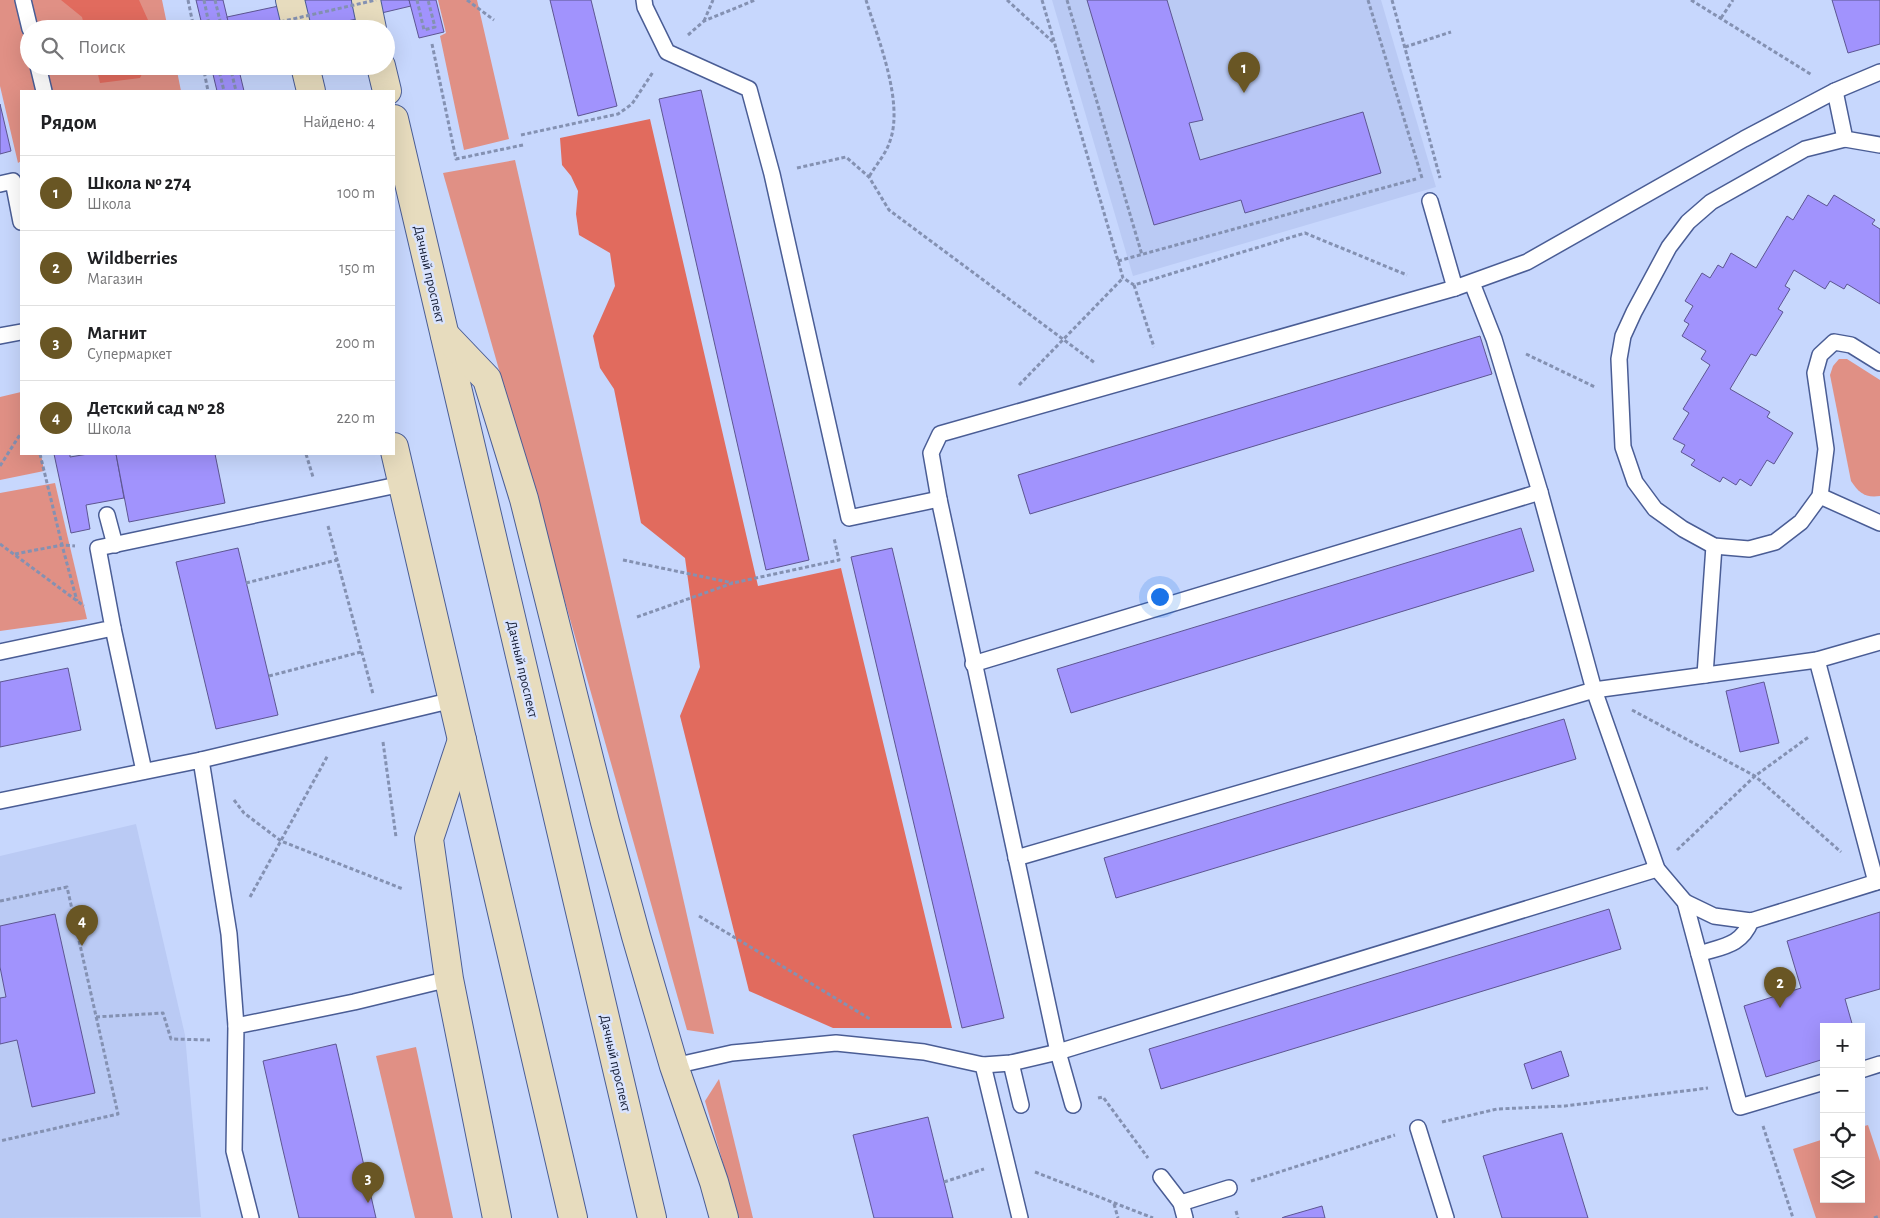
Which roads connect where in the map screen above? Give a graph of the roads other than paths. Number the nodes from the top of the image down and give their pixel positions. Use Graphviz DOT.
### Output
graph roads {
  1 [pos="23,0"];
  2 [pos="290,0"];
  3 [pos="366,0"];
  4 [pos="644,0"];
  5 [pos="28,20"];
  6 [pos="295,20"];
  7 [pos="370,20"];
  8 [pos="1880,72"];
  9 [pos="40,75"];
  10 [pos="307,75"];
  11 [pos="383,75"];
  12 [pos="44,90"];
  13 [pos="311,90"];
  14 [pos="387,90"];
  15 [pos="1834,91"];
  16 [pos="395,123"];
  17 [pos="1845,139"];
  18 [pos="1880,146"];
  19 [pos="11,180"];
  20 [pos="1430,201"];
  21 [pos="20,218"];
  22 [pos="1472,283"];
  23 [pos="1455,288"];
  24 [pos="20,332"];
  25 [pos="444,334"];
  26 [pos="0,336"];
  27 [pos="1880,363"];
  28 [pos="395,452"];
  29 [pos="402,484"];
  30 [pos="1540,492"];
  31 [pos="1820,496"];
  32 [pos="939,499"];
  33 [pos="106,515"];
  34 [pos="1880,523"];
  35 [pos="114,545"];
  36 [pos="1714,546"];
  37 [pos="113,628"];
  38 [pos="1880,642"];
  39 [pos="0,652"];
  40 [pos="1817,660"];
  41 [pos="973,664"];
  42 [pos="1705,675"];
  43 [pos="1594,690"];
  44 [pos="453,700"];
  45 [pos="462,740"];
  46 [pos="201,760"];
  47 [pos="144,772"];
  48 [pos="0,801"];
  49 [pos="1016,858"];
  50 [pos="1657,869"];
  51 [pos="1878,882"];
  52 [pos="1685,902"];
  53 [pos="1751,921"];
  54 [pos="1699,954"];
  55 [pos="449,979"];
  56 [pos="236,1026"];
  57 [pos="1058,1052"];
  58 [pos="1011,1063"];
  59 [pos="1880,1064"];
  60 [pos="983,1065"];
  61 [pos="674,1066"];
  62 [pos="1865,1069"];
  63 [pos="1820,1083"];
  64 [pos="1021,1105"];
  65 [pos="1073,1105"];
  66 [pos="1418,1128"];
  67 [pos="1161,1177"];
  68 [pos="1229,1188"];
  69 [pos="1181,1203"];
  70 [pos="251,1218"];
  71 [pos="497,1218"];
  72 [pos="573,1218"];
  73 [pos="652,1218"];
  74 [pos="724,1218"];
  75 [pos="1020,1218"];
  76 [pos="1186,1218"];
  77 [pos="1446,1218"];
  1 -- 5 [label="lane"];
  2 -- 6 [label="main road"];
  3 -- 7 [label="main road"];
  4 -- 32 [label="lane"];
  8 -- 15 [label="lane"];
  9 -- 12 [label="lane"];
  10 -- 13 [label="main road"];
  11 -- 14 [label="main road"];
  15 -- 17 [label="lane"];
  15 -- 22 [label="lane"];
  16 -- 25 [label="main road, Дачный проспект"];
  17 -- 18 [label="lane"];
  17 -- 36 [label="lane"];
  19 -- 21 [label="lane"];
  20 -- 23 [label="lane"];
  22 -- 23 [label="lane"];
  22 -- 30 [label="lane"];
  23 -- 32 [label="lane"];
  24 -- 26 [label="lane"];
  25 -- 61 [label="main road"];
  25 -- 73 [label="main road, Дачный проспект"];
  27 -- 31 [label="lane"];
  28 -- 29 [label="main road"];
  29 -- 35 [label="lane"];
  29 -- 44 [label="main road"];
  30 -- 41 [label="lane"];
  30 -- 43 [label="lane"];
  31 -- 34 [label="lane"];
  31 -- 36 [label="lane"];
  32 -- 41 [label="lane"];
  33 -- 35 [label="lane"];
  35 -- 37 [label="lane"];
  36 -- 42 [label="lane"];
  37 -- 39 [label="lane"];
  37 -- 47 [label="lane"];
  38 -- 40 [label="lane"];
  40 -- 42 [label="lane"];
  40 -- 51 [label="lane"];
  41 -- 49 [label="lane"];
  42 -- 43 [label="lane"];
  43 -- 49 [label="lane"];
  43 -- 50 [label="lane"];
  44 -- 45 [label="main road"];
  44 -- 46 [label="lane"];
  45 -- 55 [label="main road"];
  45 -- 72 [label="main road"];
  46 -- 47 [label="lane"];
  46 -- 56 [label="lane"];
  47 -- 48 [label="lane"];
  49 -- 57 [label="lane"];
  50 -- 52 [label="lane"];
  50 -- 57 [label="lane"];
  51 -- 53 [label="lane"];
  52 -- 53 [label="lane"];
  52 -- 54 [label="lane"];
  53 -- 54 [label="lane"];
  54 -- 63 [label="lane"];
  55 -- 56 [label="lane"];
  55 -- 71 [label="main road"];
  56 -- 70 [label="lane"];
  57 -- 58 [label="lane"];
  57 -- 65 [label="lane"];
  58 -- 60 [label="lane"];
  58 -- 64 [label="lane"];
  59 -- 62 [label="lane"];
  60 -- 61 [label="lane"];
  60 -- 75 [label="lane"];
  61 -- 74 [label="main road"];
  66 -- 77 [label="lane"];
  67 -- 69 [label="lane"];
  68 -- 69 [label="lane"];
  69 -- 76 [label="lane"];
}
